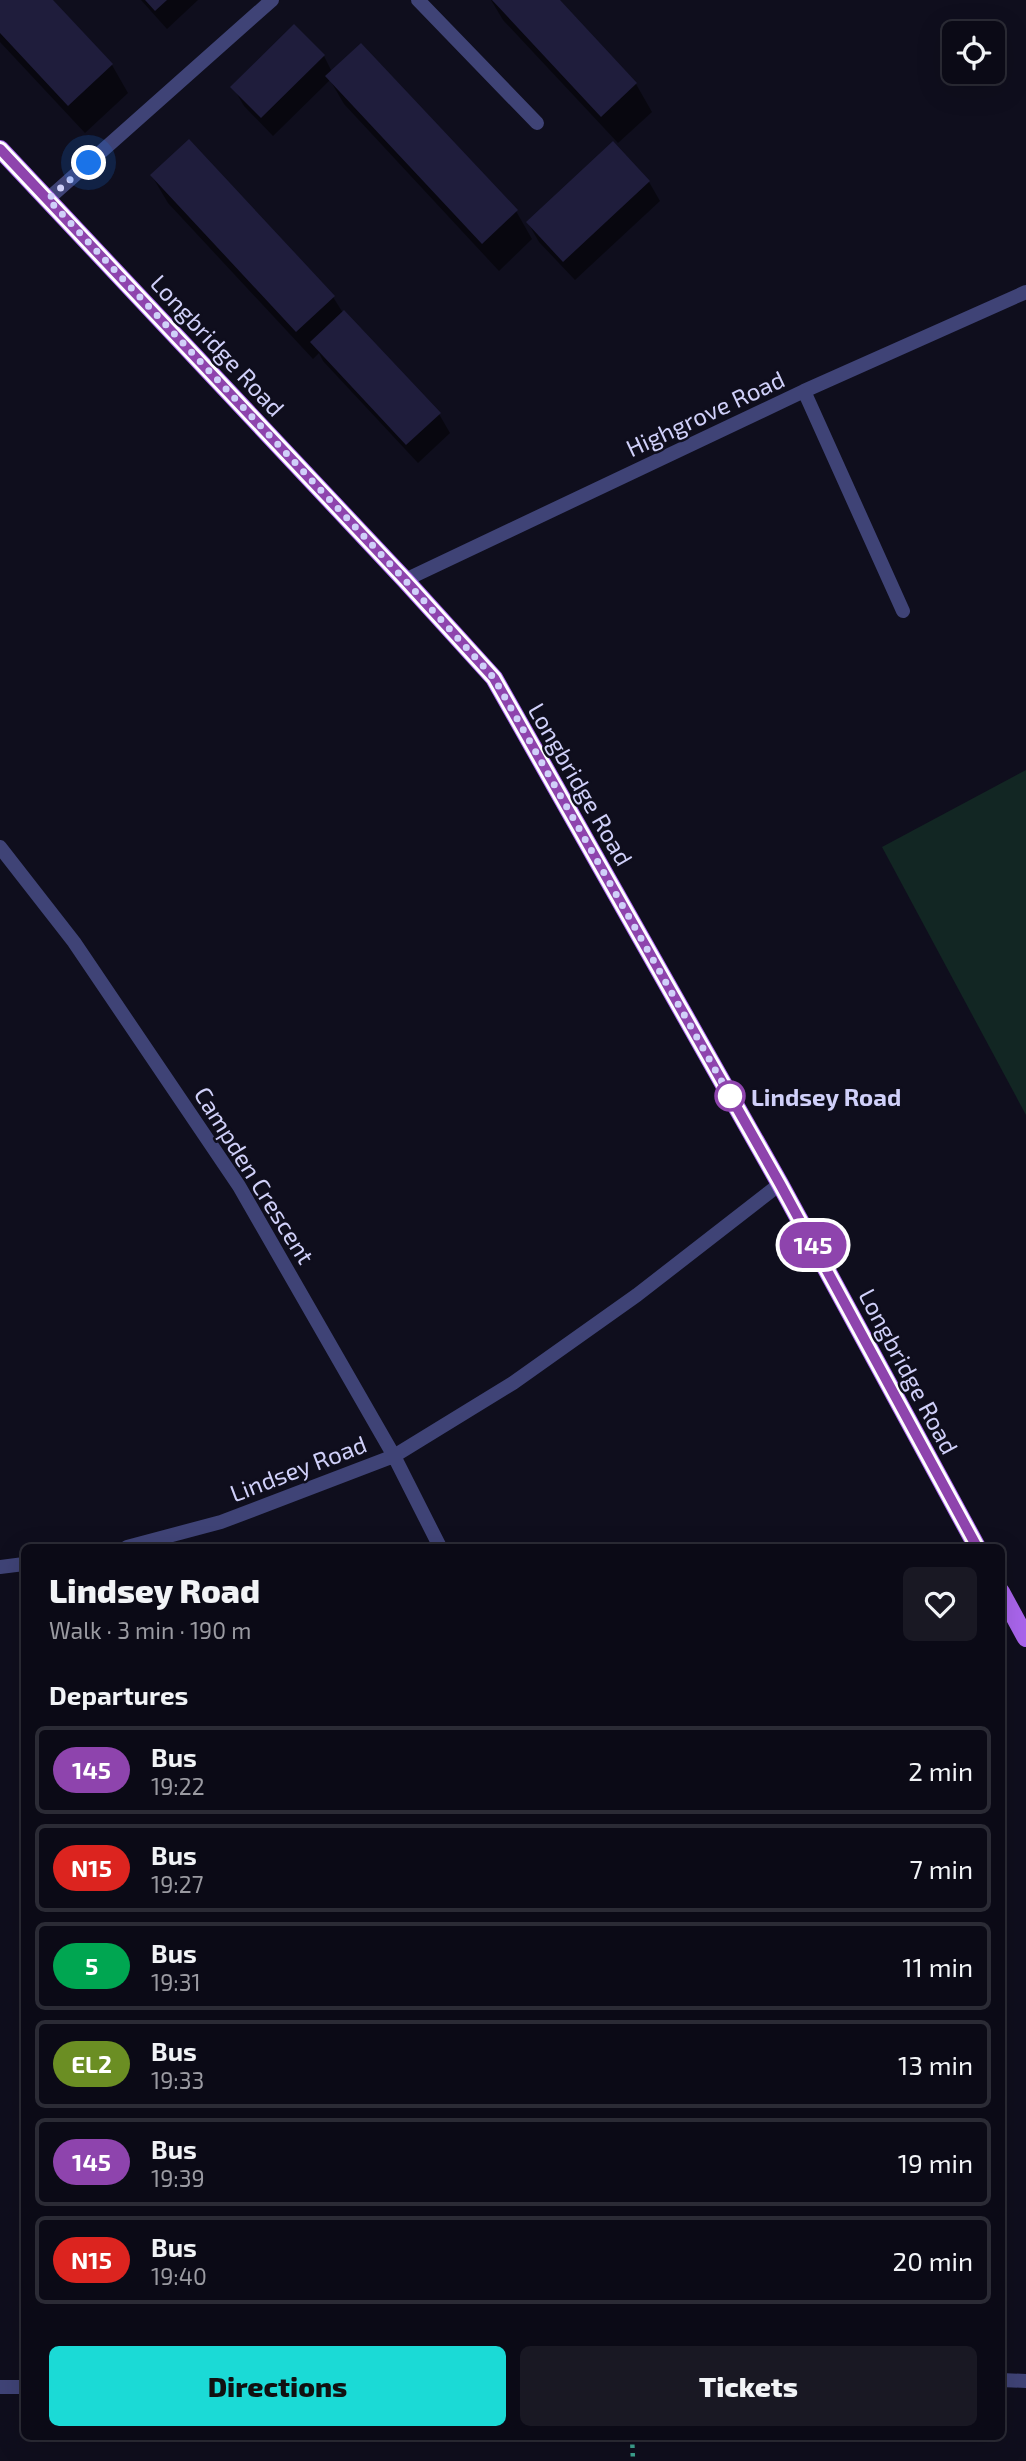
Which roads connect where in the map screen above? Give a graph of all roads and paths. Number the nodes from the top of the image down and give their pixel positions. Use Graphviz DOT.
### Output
graph roads {
  1 [pos="272,0"];
  2 [pos="418,0"];
  3 [pos="537,123"];
  4 [pos="0,149"];
  5 [pos="48,199"];
  6 [pos="1026,292"];
  7 [pos="804,391"];
  8 [pos="405,580"];
  9 [pos="903,611"];
  10 [pos="0,847"];
  11 [pos="780,1184"];
  12 [pos="394,1456"];
  13 [pos="138,1544"];
  14 [pos="438,1544"];
  15 [pos="975,1544"];
  16 [pos="21,1564"];
  17 [pos="0,1567"];
  18 [pos="1005,1599"];
  19 [pos="1026,1638"];
  20 [pos="1005,2380"];
  21 [pos="1026,2381"];
  22 [pos="0,2387"];
  23 [pos="21,2387"];
  24 [pos="632,2440"];
  25 [pos="633,2461"];
  1 -- 5 [label="street"];
  2 -- 3 [label="street"];
  4 -- 5 [label="main road, Longbridge Road"];
  5 -- 8 [label="main road, Longbridge Road"];
  6 -- 7 [label="street, Highgrove Road"];
  7 -- 8 [label="street, Highgrove Road"];
  7 -- 9 [label="street"];
  8 -- 11 [label="main road, Longbridge Road"];
  10 -- 12 [label="street, Campden Crescent"];
  11 -- 12 [label="street, Lindsey Road"];
  11 -- 15 [label="main road, Longbridge Road"];
  12 -- 13 [label="street, Lindsey Road"];
  12 -- 14 [label="street, Campden Crescent"];
  16 -- 17 [label="street"];
  18 -- 19 [label="main road"];
  20 -- 21 [label="street"];
  22 -- 23 [label="street"];
  24 -- 25 [label="path"];
}
